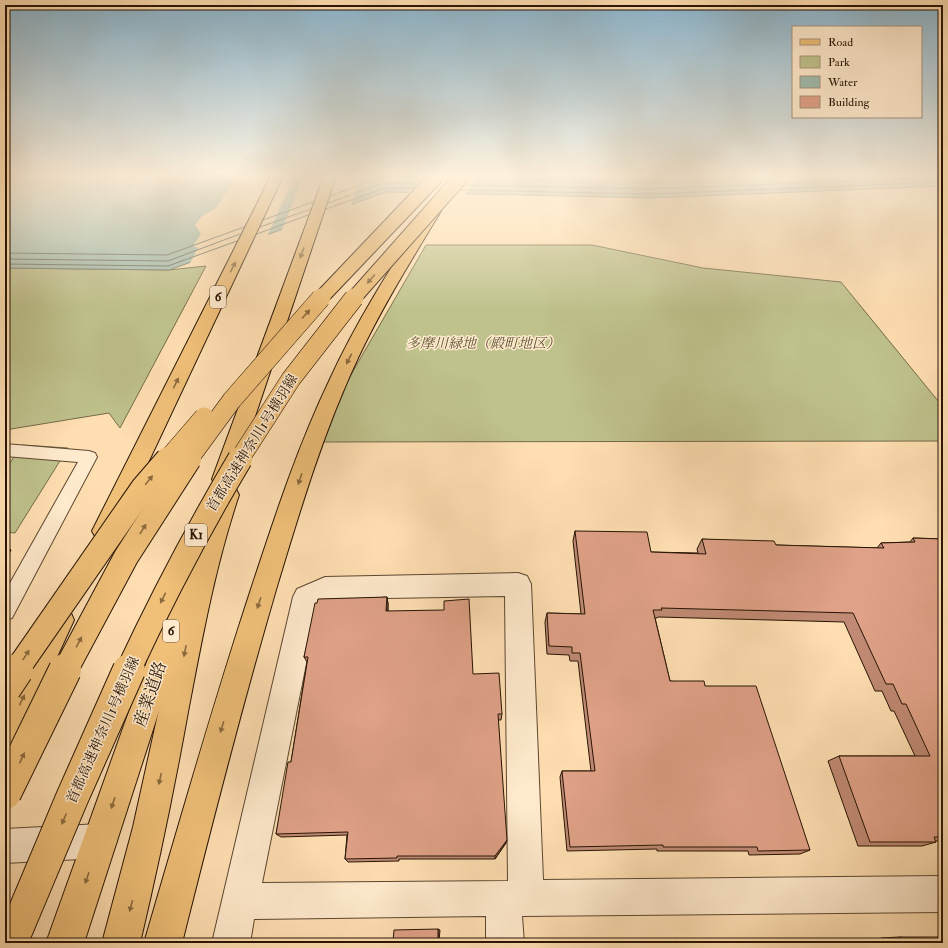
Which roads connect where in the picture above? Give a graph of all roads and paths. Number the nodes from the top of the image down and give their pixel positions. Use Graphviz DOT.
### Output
graph roads {
  1 [pos="255,220"];
  2 [pos="316,220"];
  3 [pos="395,220"];
  4 [pos="423,220"];
  5 [pos="429,220"];
  6 [pos="287,335"];
  7 [pos="250,425"];
  8 [pos="5,450"];
  9 [pos="5,610"];
  10 [pos="5,688"];
  11 [pos="5,735"];
  12 [pos="5,794"];
  13 [pos="100,841"];
  14 [pos="5,846"];
  15 [pos="943,894"];
  16 [pos="515,898"];
  17 [pos="239,901"];
  18 [pos="11,943"];
  19 [pos="65,943"];
  20 [pos="121,943"];
  21 [pos="163,943"];
  22 [pos="231,943"];
  23 [pos="505,943"];
  11 -- 1 [label="main road, 6, one-way"];
  2 -- 7 [label="main road, 6, one-way, bridge"];
  6 -- 3 [label="main road, one-way, bridge"];
  4 -- 7 [label="main road, 首都高速神奈川1号横羽線 / K1, one-way, bridge"];
  5 -- 21 [label="main road, one-way, bridge"];
  10 -- 6 [label="main road, one-way, bridge"];
  12 -- 6 [label="main road, one-way, bridge"];
  7 -- 13 [label="main road, 産業道路 / 6, one-way"];
  7 -- 18 [label="main road, 首都高速神奈川1号横羽線 / K1, one-way, bridge"];
  7 -- 20 [label="main road, one-way, bridge"];
  8 -- 9 [label="lane"];
  13 -- 14 [label="street"];
  13 -- 19 [label="main road, 産業道路 / 6, one-way"];
  15 -- 16 [label="street"];
  16 -- 17 [label="street"];
  16 -- 17 [label="street"];
  16 -- 23 [label="street"];
  17 -- 22 [label="street"];
}
